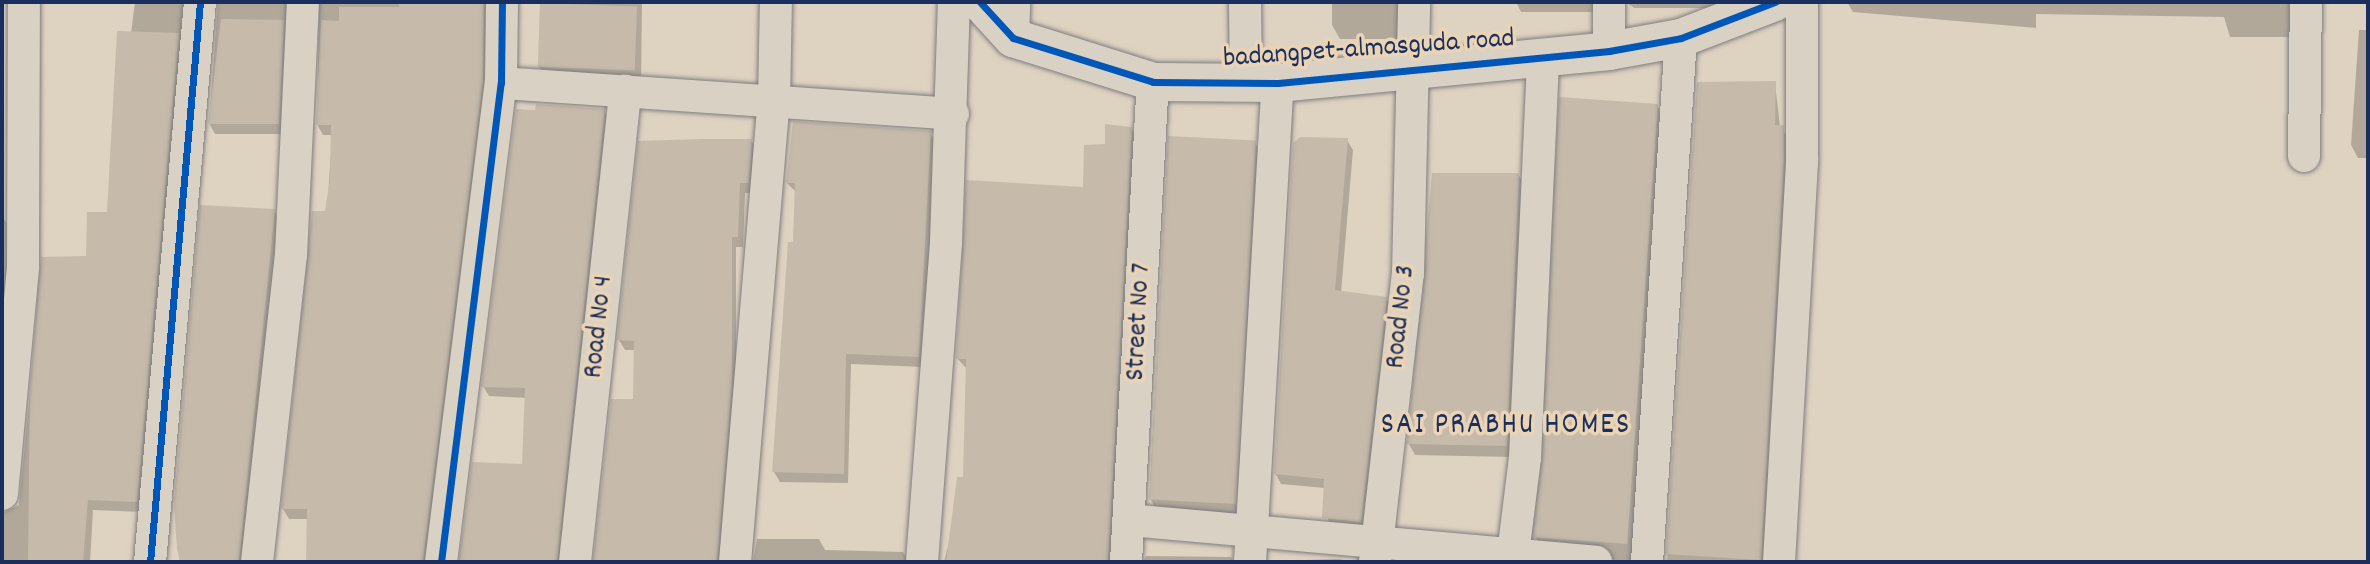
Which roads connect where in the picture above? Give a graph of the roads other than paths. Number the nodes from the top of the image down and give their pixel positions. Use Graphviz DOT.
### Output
graph roads {
  1 [pos="24,2"];
  2 [pos="200,2"];
  3 [pos="303,2"];
  4 [pos="502,2"];
  5 [pos="776,2"];
  6 [pos="954,2"];
  7 [pos="980,2"];
  8 [pos="1245,2"];
  9 [pos="1414,2"];
  10 [pos="1609,2"];
  11 [pos="1775,2"];
  12 [pos="1801,2"];
  13 [pos="2306,2"];
  14 [pos="1013,20"];
  15 [pos="1681,38"];
  16 [pos="1609,51"];
  17 [pos="1543,59"];
  18 [pos="1413,71"];
  19 [pos="1153,82"];
  20 [pos="1262,82"];
  21 [pos="501,83"];
  22 [pos="625,92"];
  23 [pos="774,102"];
  24 [pos="953,114"];
  25 [pos="2304,156"];
  26 [pos="2,494"];
  27 [pos="1129,520"];
  28 [pos="1251,549"];
  29 [pos="1376,553"];
  30 [pos="1513,559"];
  31 [pos="150,562"];
  32 [pos="257,562"];
  33 [pos="441,562"];
  34 [pos="575,562"];
  35 [pos="735,562"];
  36 [pos="922,562"];
  37 [pos="1126,562"];
  38 [pos="1595,562"];
  39 [pos="1647,562"];
  40 [pos="1779,562"];
  1 -- 26 [label="street"];
  2 -- 31 [label="street"];
  3 -- 32 [label="street"];
  4 -- 21 [label="street"];
  5 -- 23 [label="street"];
  6 -- 24 [label="street"];
  7 -- 14 [label="street, badangpet-almasguda road"];
  8 -- 20 [label="street"];
  9 -- 18 [label="street, Road No 3"];
  10 -- 16 [label="street"];
  11 -- 15 [label="street, badangpet-almasguda road"];
  12 -- 40 [label="street"];
  13 -- 25 [label="street"];
  14 -- 19 [label="street, badangpet-almasguda road"];
  15 -- 16 [label="street, badangpet-almasguda road"];
  15 -- 39 [label="street"];
  16 -- 17 [label="street, badangpet-almasguda road"];
  17 -- 18 [label="street, badangpet-almasguda road"];
  17 -- 30 [label="street"];
  18 -- 20 [label="street, badangpet-almasguda road"];
  18 -- 29 [label="street, Road No 3"];
  19 -- 20 [label="street, badangpet-almasguda road"];
  19 -- 27 [label="street, Street No 7"];
  20 -- 28 [label="street"];
  21 -- 22 [label="street"];
  21 -- 33 [label="street"];
  22 -- 23 [label="street"];
  22 -- 34 [label="street, Road No 4"];
  23 -- 24 [label="street"];
  23 -- 35 [label="street"];
  24 -- 36 [label="street"];
  27 -- 28 [label="street"];
  27 -- 37 [label="street, Street No 7"];
  28 -- 29 [label="street"];
  29 -- 30 [label="street"];
  30 -- 38 [label="street"];
}
